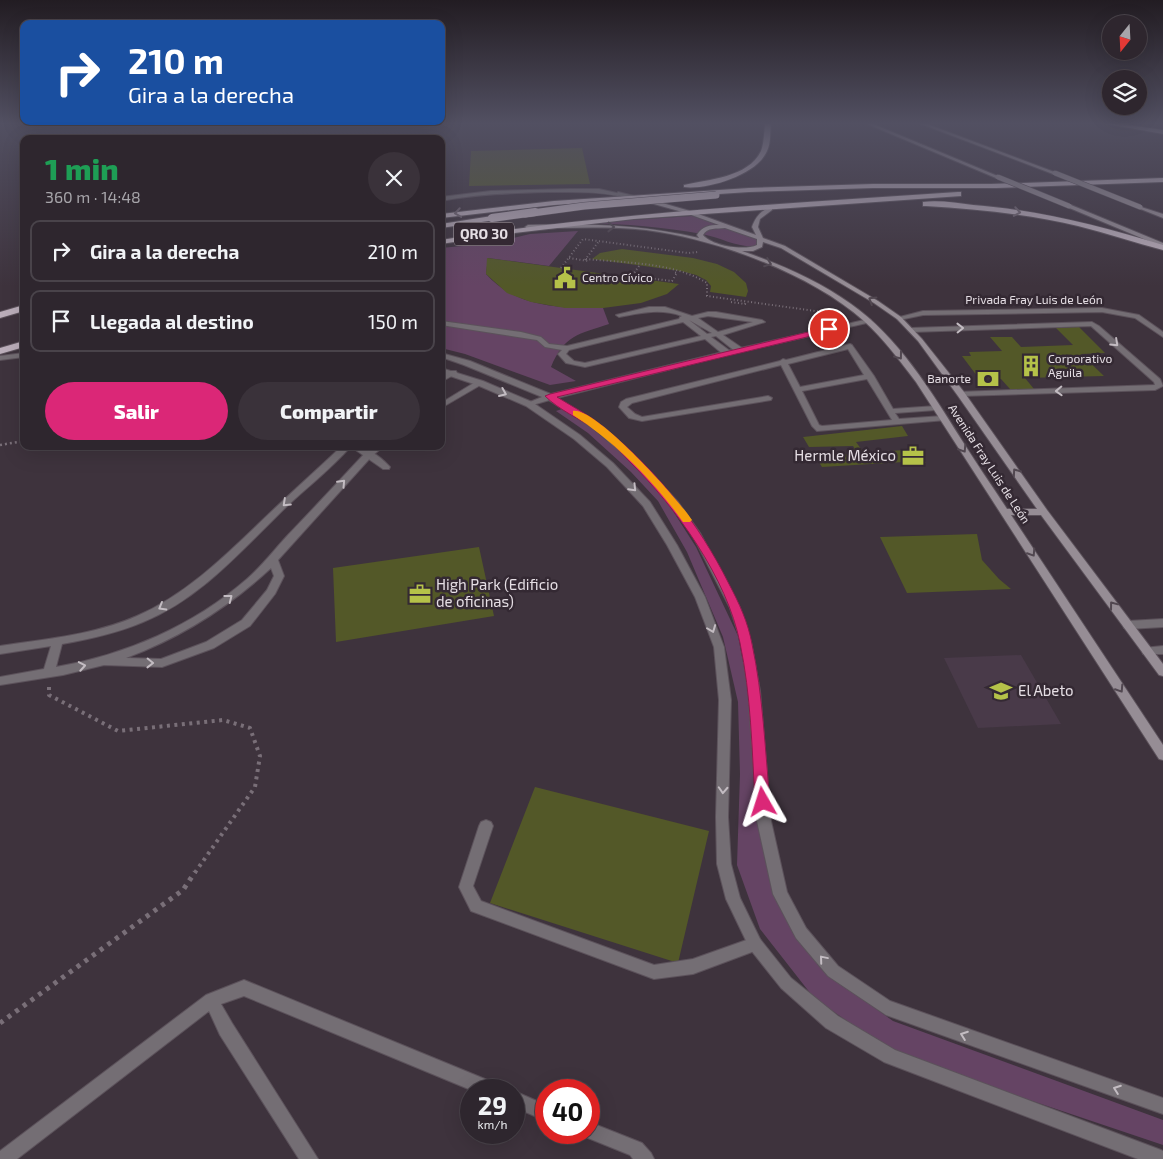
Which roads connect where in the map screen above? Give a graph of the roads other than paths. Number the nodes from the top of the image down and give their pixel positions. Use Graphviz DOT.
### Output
graph roads {
  1 [pos="722,178"];
  2 [pos="1001,178"];
  3 [pos="1068,178"];
  4 [pos="1163,180"];
  5 [pos="1049,184"];
  6 [pos="474,186"];
  7 [pos="484,186"];
  8 [pos="996,186"];
  9 [pos="1163,187"];
  10 [pos="491,192"];
  11 [pos="468,193"];
  12 [pos="618,194"];
  13 [pos="958,194"];
  14 [pos="635,197"];
  15 [pos="445,198"];
  16 [pos="608,198"];
  17 [pos="718,198"];
  18 [pos="730,201"];
  19 [pos="558,202"];
  20 [pos="770,209"];
  21 [pos="688,212"];
  22 [pos="445,216"];
  23 [pos="1163,216"];
  24 [pos="445,225"];
  25 [pos="528,226"];
  26 [pos="736,229"];
  27 [pos="445,231"];
  28 [pos="445,236"];
  29 [pos="760,238"];
  30 [pos="704,240"];
  31 [pos="445,241"];
  32 [pos="1163,247"];
  33 [pos="726,248"];
  34 [pos="20,309"];
  35 [pos="677,312"];
  36 [pos="0,314"];
  37 [pos="619,315"];
  38 [pos="694,318"];
  39 [pos="899,318"];
  40 [pos="684,320"];
  41 [pos="869,321"];
  42 [pos="445,324"];
  43 [pos="911,330"];
  44 [pos="717,334"];
  45 [pos="1163,334"];
  46 [pos="705,337"];
  47 [pos="20,345"];
  48 [pos="567,348"];
  49 [pos="739,350"];
  50 [pos="0,351"];
  51 [pos="727,353"];
  52 [pos="20,356"];
  53 [pos="445,357"];
  54 [pos="0,358"];
  55 [pos="783,361"];
  56 [pos="447,371"];
  57 [pos="870,376"];
  58 [pos="480,383"];
  59 [pos="798,390"];
  60 [pos="961,394"];
  61 [pos="550,396"];
  62 [pos="768,398"];
  63 [pos="445,404"];
  64 [pos="529,404"];
  65 [pos="936,408"];
  66 [pos="891,411"];
  67 [pos="942,418"];
  68 [pos="897,422"];
  69 [pos="343,450"];
  70 [pos="362,450"];
  71 [pos="374,450"];
  72 [pos="369,454"];
  73 [pos="386,467"];
  74 [pos="1005,512"];
  75 [pos="1044,512"];
  76 [pos="274,561"];
  77 [pos="1163,623"];
  78 [pos="1128,624"];
  79 [pos="58,640"];
  80 [pos="0,650"];
  81 [pos="1163,650"];
  82 [pos="1147,651"];
  83 [pos="101,662"];
  84 [pos="49,672"];
  85 [pos="1163,672"];
  86 [pos="0,681"];
  87 [pos="1163,755"];
  88 [pos="486,826"];
  89 [pos="755,944"];
  90 [pos="212,1000"];
  91 [pos="464,1079"];
  92 [pos="1163,1106"];
  93 [pos="600,1134"];
  94 [pos="3,1159"];
  95 [pos="309,1159"];
  96 [pos="645,1159"];
  97 [pos="1161,1159"];
  1 -- 12 [label="highway"];
  2 -- 32 [label="main road, bridge"];
  3 -- 23 [label="main road, bridge"];
  4 -- 5 [label="highway"];
  5 -- 8 [label="highway, QRO 30"];
  6 -- 11 [label="street"];
  7 -- 10 [label="street"];
  8 -- 14 [label="highway"];
  8 -- 17 [label="highway, QRO 30"];
  9 -- 13 [label="highway"];
  10 -- 11 [label="street"];
  10 -- 12 [label="street"];
  11 -- 15 [label="street"];
  12 -- 14 [label="street"];
  12 -- 16 [label="highway"];
  13 -- 18 [label="highway"];
  13 -- 21 [label="highway"];
  14 -- 16 [label="highway, QRO 30"];
  14 -- 21 [label="main road, Avenida Fray Luis de León"];
  16 -- 19 [label="highway, QRO 30"];
  17 -- 24 [label="highway, QRO 30, bridge"];
  17 -- 27 [label="highway, QRO 30"];
  19 -- 22 [label="highway, QRO 30, one-way"];
  19 -- 28 [label="highway"];
  20 -- 21 [label="highway"];
  20 -- 29 [label="main road"];
  20 -- 32 [label="highway, one-way"];
  21 -- 25 [label="highway, QRO 30"];
  21 -- 26 [label="main road, Avenida Fray Luis de León"];
  25 -- 30 [label="main road, Avenida Fray Luis de León, one-way"];
  25 -- 31 [label="highway, QRO 30"];
  26 -- 29 [label="main road, Avenida Fray Luis de León"];
  26 -- 30 [label="main road"];
  29 -- 33 [label="main road"];
  39 -- 29 [label="main road, Avenida Fray Luis de León, one-way"];
  30 -- 33 [label="main road, Avenida Fray Luis de León"];
  33 -- 41 [label="main road, Avenida Fray Luis de León, one-way"];
  34 -- 36 [label="highway"];
  35 -- 37 [label="street"];
  35 -- 38 [label="street"];
  35 -- 40 [label="street"];
  38 -- 40 [label="street"];
  38 -- 44 [label="street"];
  38 -- 44 [label="street"];
  39 -- 43 [label="main road, Avenida Fray Luis de León"];
  39 -- 45 [label="street, Privada Fray Luis de León"];
  40 -- 46 [label="street"];
  40 -- 48 [label="street"];
  41 -- 49 [label="street"];
  41 -- 65 [label="main road, Avenida Fray Luis de León, one-way"];
  42 -- 48 [label="street"];
  43 -- 60 [label="main road, Avenida Fray Luis de León"];
  43 -- 60 [label="street, one-way"];
  44 -- 46 [label="street"];
  44 -- 49 [label="street"];
  46 -- 48 [label="street"];
  46 -- 51 [label="street"];
  47 -- 50 [label="highway"];
  49 -- 51 [label="street"];
  51 -- 61 [label="street"];
  52 -- 54 [label="street"];
  53 -- 61 [label="street"];
  55 -- 57 [label="street"];
  55 -- 59 [label="street"];
  55 -- 62 [label="street"];
  56 -- 58 [label="street"];
  57 -- 59 [label="street"];
  57 -- 66 [label="street"];
  58 -- 63 [label="street"];
  58 -- 64 [label="street, one-way"];
  59 -- 68 [label="street"];
  75 -- 60 [label="main road, Avenida Fray Luis de León, one-way"];
  61 -- 64 [label="street"];
  92 -- 61 [label="street, one-way"];
  64 -- 89 [label="street, one-way"];
  65 -- 66 [label="street"];
  65 -- 67 [label="main road, Avenida Fray Luis de León"];
  66 -- 68 [label="street"];
  67 -- 68 [label="street"];
  67 -- 74 [label="main road, Avenida Fray Luis de León, one-way"];
  69 -- 79 [label="street, one-way"];
  70 -- 72 [label="street"];
  71 -- 72 [label="street"];
  72 -- 73 [label="street"];
  76 -- 72 [label="street, one-way"];
  74 -- 75 [label="main road"];
  74 -- 87 [label="main road, Avenida Fray Luis de León, one-way"];
  78 -- 75 [label="main road, Avenida Fray Luis de León, one-way"];
  83 -- 76 [label="street, one-way"];
  83 -- 76 [label="street, one-way"];
  77 -- 78 [label="street"];
  78 -- 82 [label="main road, Avenida Fray Luis de León"];
  79 -- 80 [label="street"];
  79 -- 84 [label="street"];
  81 -- 82 [label="street"];
  82 -- 85 [label="main road, Avenida Fray Luis de León"];
  84 -- 83 [label="street, one-way"];
  84 -- 86 [label="street"];
  88 -- 89 [label="street"];
  89 -- 97 [label="street"];
  90 -- 91 [label="street"];
  90 -- 94 [label="street"];
  90 -- 95 [label="street"];
  93 -- 96 [label="street"];
}
